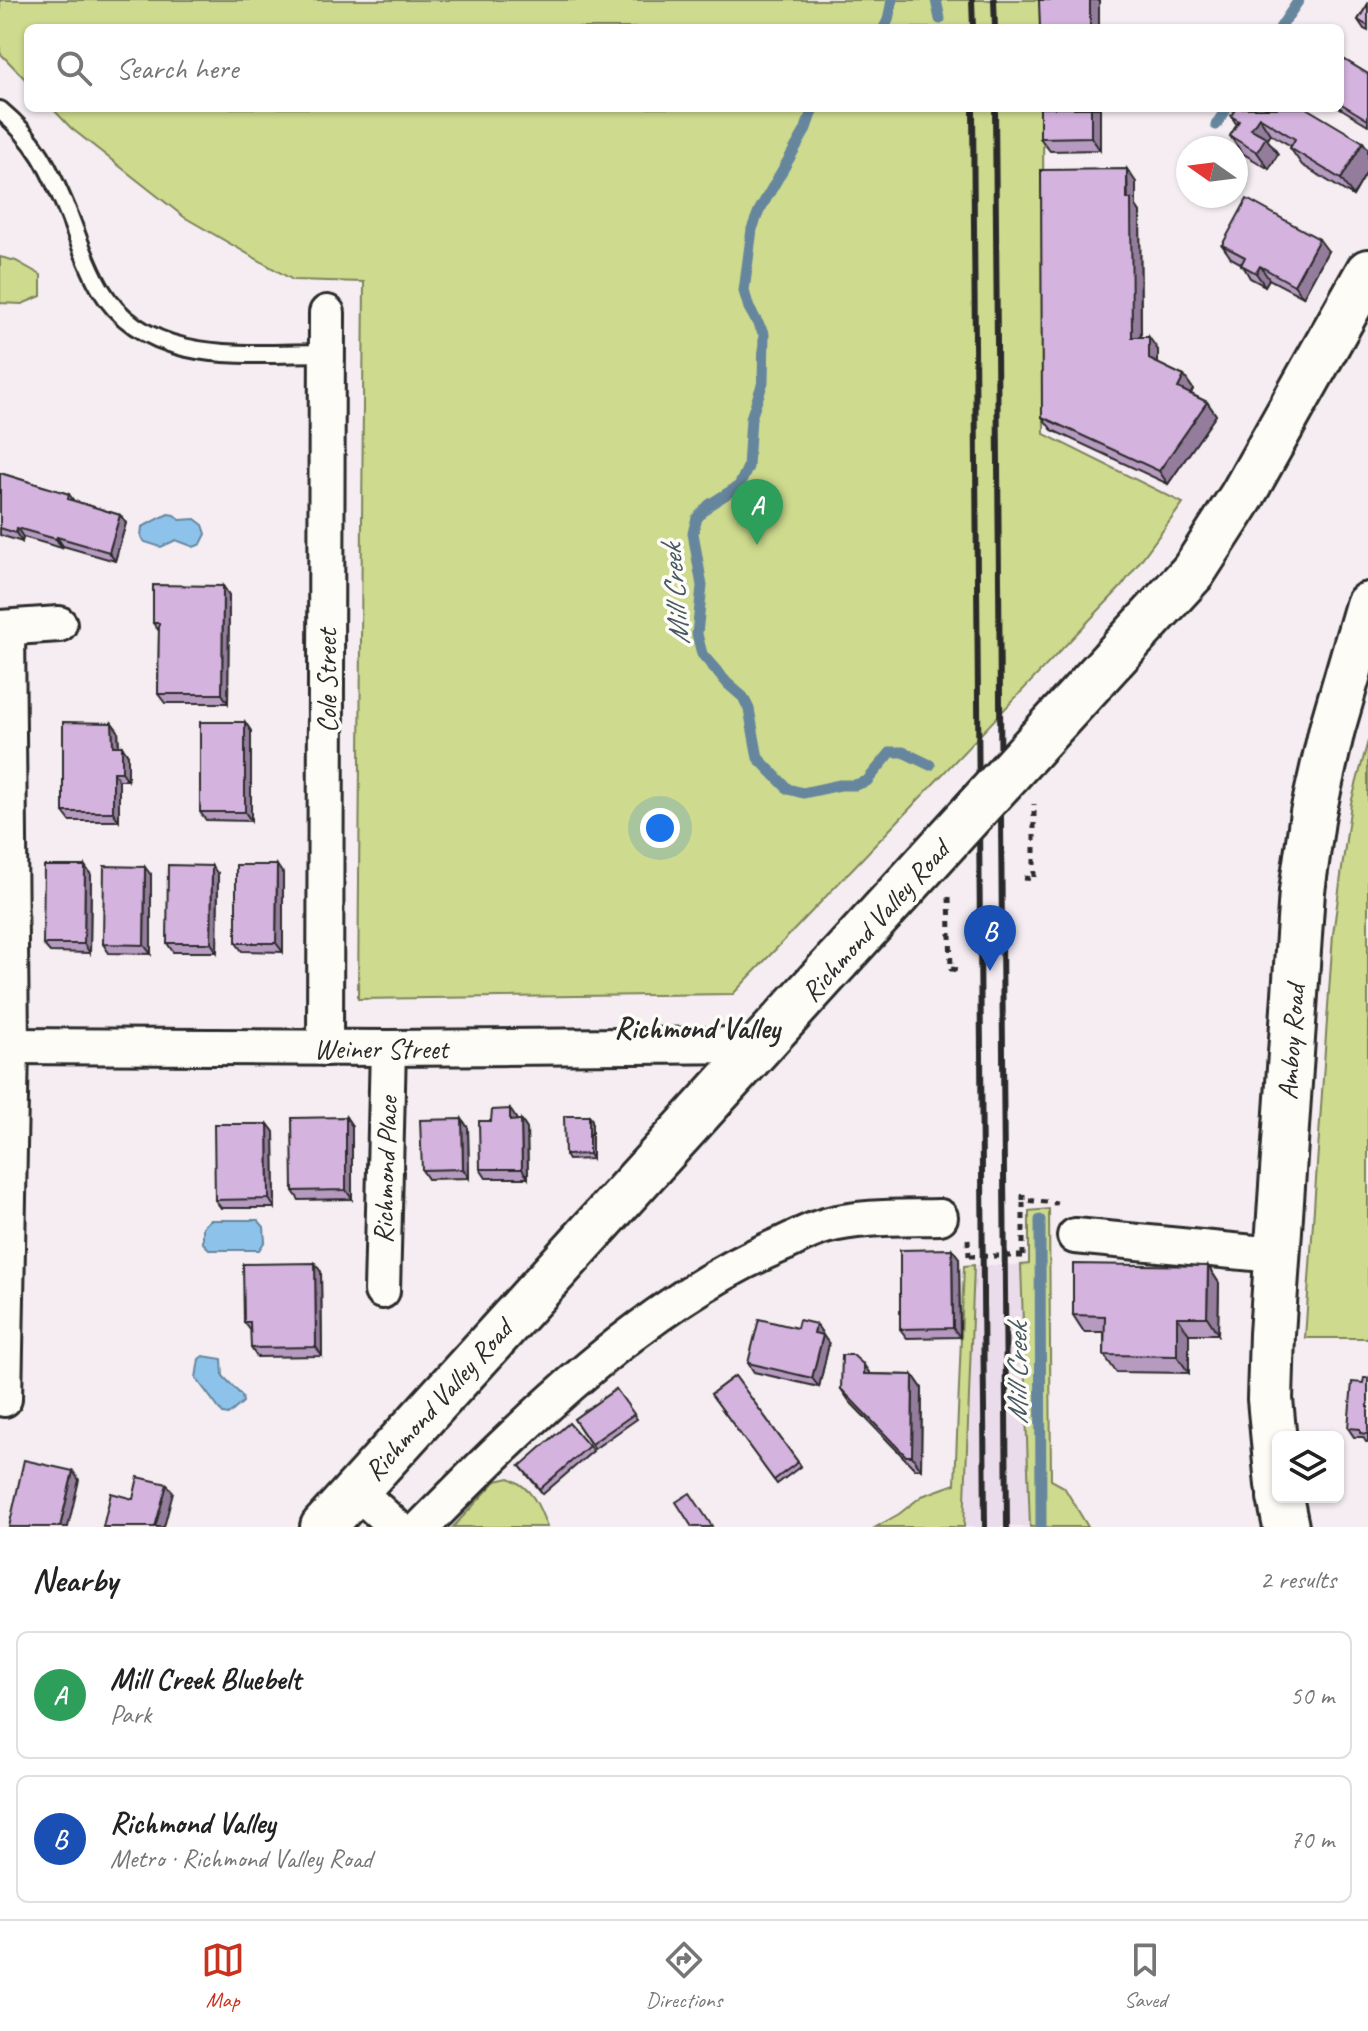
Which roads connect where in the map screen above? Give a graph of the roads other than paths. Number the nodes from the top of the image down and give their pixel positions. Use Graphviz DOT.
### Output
graph roads {
  1 [pos="0,110"];
  2 [pos="1368,272"];
  3 [pos="327,313"];
  4 [pos="327,353"];
  5 [pos="1368,605"];
  6 [pos="59,624"];
  7 [pos="3,628"];
  8 [pos="4,681"];
  9 [pos="762,1045"];
  10 [pos="6,1046"];
  11 [pos="325,1048"];
  12 [pos="388,1048"];
  13 [pos="940,1217"];
  14 [pos="1075,1236"];
  15 [pos="1275,1255"];
  16 [pos="382,1291"];
  17 [pos="4,1399"];
  18 [pos="1273,1431"];
  19 [pos="356,1490"];
  20 [pos="1281,1503"];
  21 [pos="323,1527"];
  22 [pos="396,1527"];
  23 [pos="422,1527"];
  24 [pos="1286,1527"];
  1 -- 4 [label="lane"];
  2 -- 9 [label="street, Richmond Valley Road, bridge"];
  3 -- 4 [label="street, Cole Street"];
  4 -- 11 [label="street, Cole Street"];
  5 -- 15 [label="street, Amboy Road"];
  6 -- 7 [label="street"];
  7 -- 8 [label="street"];
  8 -- 10 [label="street"];
  9 -- 12 [label="street, Weiner Street"];
  9 -- 19 [label="street, Richmond Valley Road"];
  10 -- 11 [label="street, Weiner Street"];
  10 -- 17 [label="street"];
  11 -- 12 [label="street, Weiner Street"];
  12 -- 16 [label="street, Richmond Place"];
  13 -- 23 [label="street"];
  14 -- 15 [label="street"];
  15 -- 18 [label="street, Amboy Road"];
  19 -- 21 [label="street, Richmond Valley Road"];
  19 -- 22 [label="street"];
  20 -- 24 [label="street"];
}
